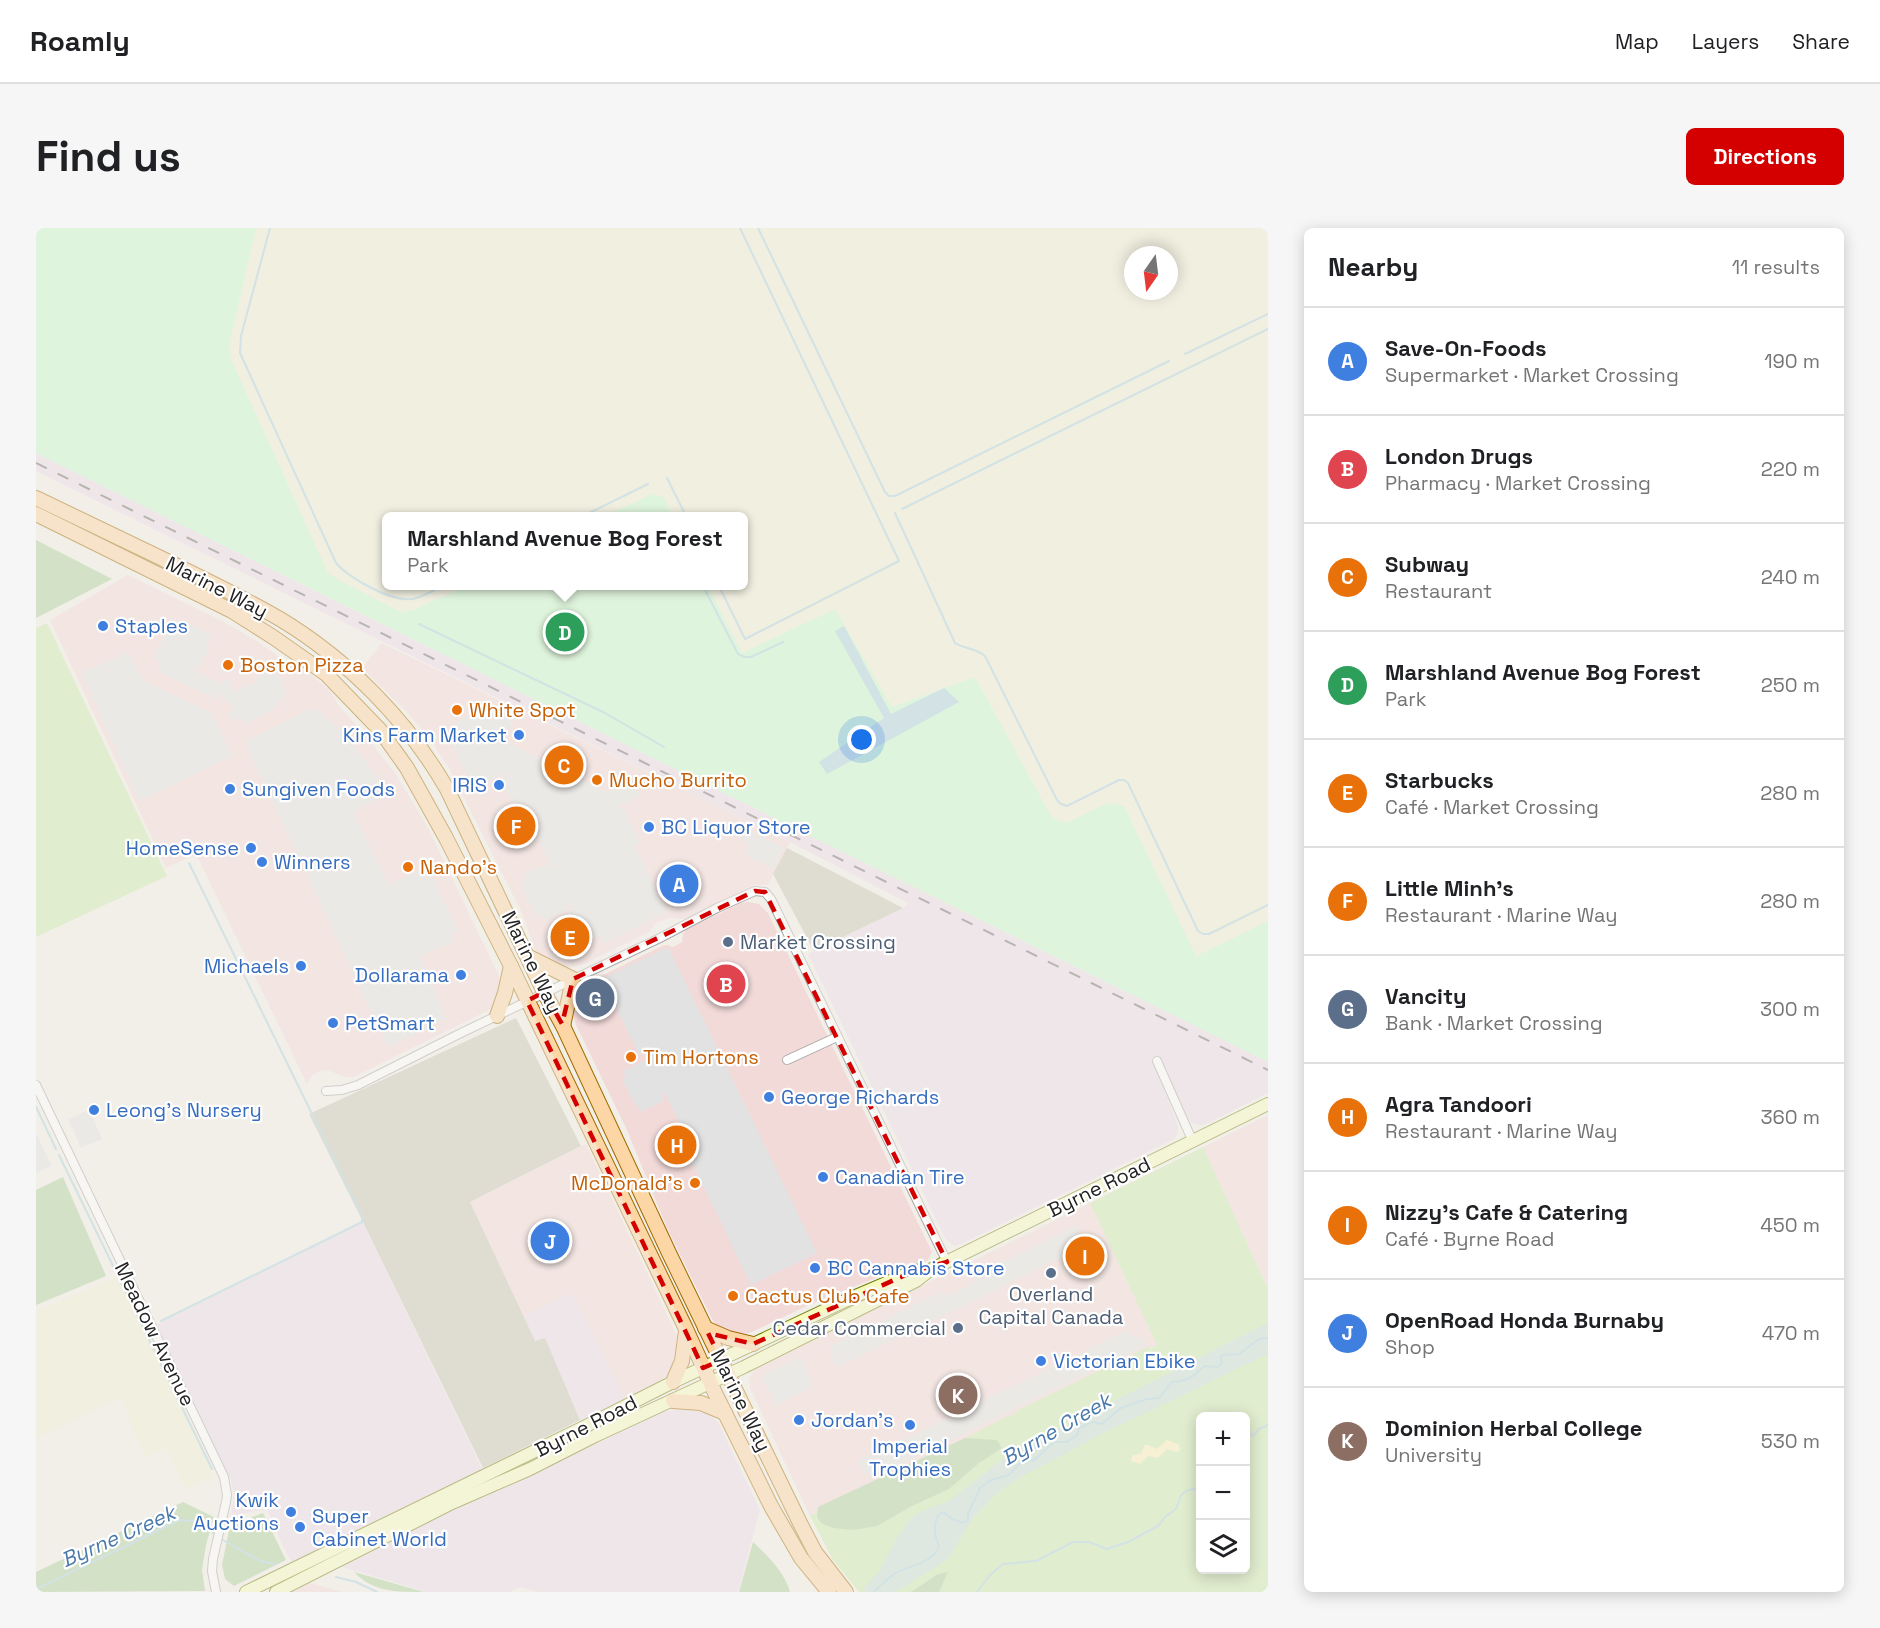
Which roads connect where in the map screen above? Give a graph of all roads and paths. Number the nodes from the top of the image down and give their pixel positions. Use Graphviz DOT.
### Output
graph roads {
  1 [pos="36,498"];
  2 [pos="36,514"];
  3 [pos="529,957"];
  4 [pos="511,966"];
  5 [pos="573,979"];
  6 [pos="544,992"];
  7 [pos="527,1001"];
  8 [pos="497,1016"];
  9 [pos="564,1026"];
  10 [pos="837,1037"];
  11 [pos="787,1060"];
  12 [pos="1157,1061"];
  13 [pos="36,1085"];
  14 [pos="326,1091"];
  15 [pos="1268,1104"];
  16 [pos="1192,1142"];
  17 [pos="947,1262"];
  18 [pos="930,1270"];
  19 [pos="705,1328"];
  20 [pos="686,1329"];
  21 [pos="753,1344"];
  22 [pos="721,1360"];
  23 [pos="703,1368"];
  24 [pos="729,1375"];
  25 [pos="672,1382"];
  26 [pos="710,1384"];
  27 [pos="673,1401"];
  28 [pos="725,1413"];
  29 [pos="216,1592"];
  30 [pos="246,1592"];
  31 [pos="276,1592"];
  32 [pos="829,1592"];
  33 [pos="846,1592"];
  1 -- 3 [label="main road, Marine Way"];
  2 -- 4 [label="main road, Marine Way"];
  3 -- 5 [label="main road"];
  3 -- 6 [label="main road, Marine Way"];
  4 -- 7 [label="main road, Marine Way"];
  4 -- 8 [label="main road"];
  5 -- 6 [label="street"];
  5 -- 9 [label="main road"];
  5 -- 10 [label="street"];
  6 -- 7 [label="street"];
  6 -- 9 [label="main road, Marine Way"];
  7 -- 8 [label="street"];
  7 -- 20 [label="main road, Marine Way"];
  8 -- 14 [label="street"];
  9 -- 19 [label="main road, Marine Way"];
  10 -- 11 [label="street"];
  10 -- 17 [label="street"];
  12 -- 16 [label="street"];
  13 -- 29 [label="street, Meadow Avenue"];
  15 -- 16 [label="main road, Byrne Road"];
  16 -- 17 [label="main road, Byrne Road"];
  17 -- 18 [label="main road, Byrne Road"];
  18 -- 21 [label="main road, Byrne Road"];
  18 -- 24 [label="main road, Byrne Road"];
  19 -- 21 [label="main road"];
  19 -- 22 [label="main road, Marine Way"];
  20 -- 23 [label="main road, Marine Way"];
  20 -- 25 [label="main road"];
  21 -- 22 [label="main road, Byrne Road"];
  22 -- 23 [label="main road, Byrne Road"];
  22 -- 24 [label="main road, Marine Way"];
  23 -- 25 [label="main road, Byrne Road"];
  23 -- 26 [label="main road, Marine Way"];
  24 -- 26 [label="main road, Byrne Road"];
  24 -- 33 [label="main road, Marine Way"];
  25 -- 30 [label="main road, Byrne Road"];
  26 -- 27 [label="main road, Byrne Road"];
  26 -- 28 [label="main road, Marine Way"];
  27 -- 28 [label="main road"];
  27 -- 31 [label="main road, Byrne Road"];
  28 -- 32 [label="main road, Marine Way"];
}
